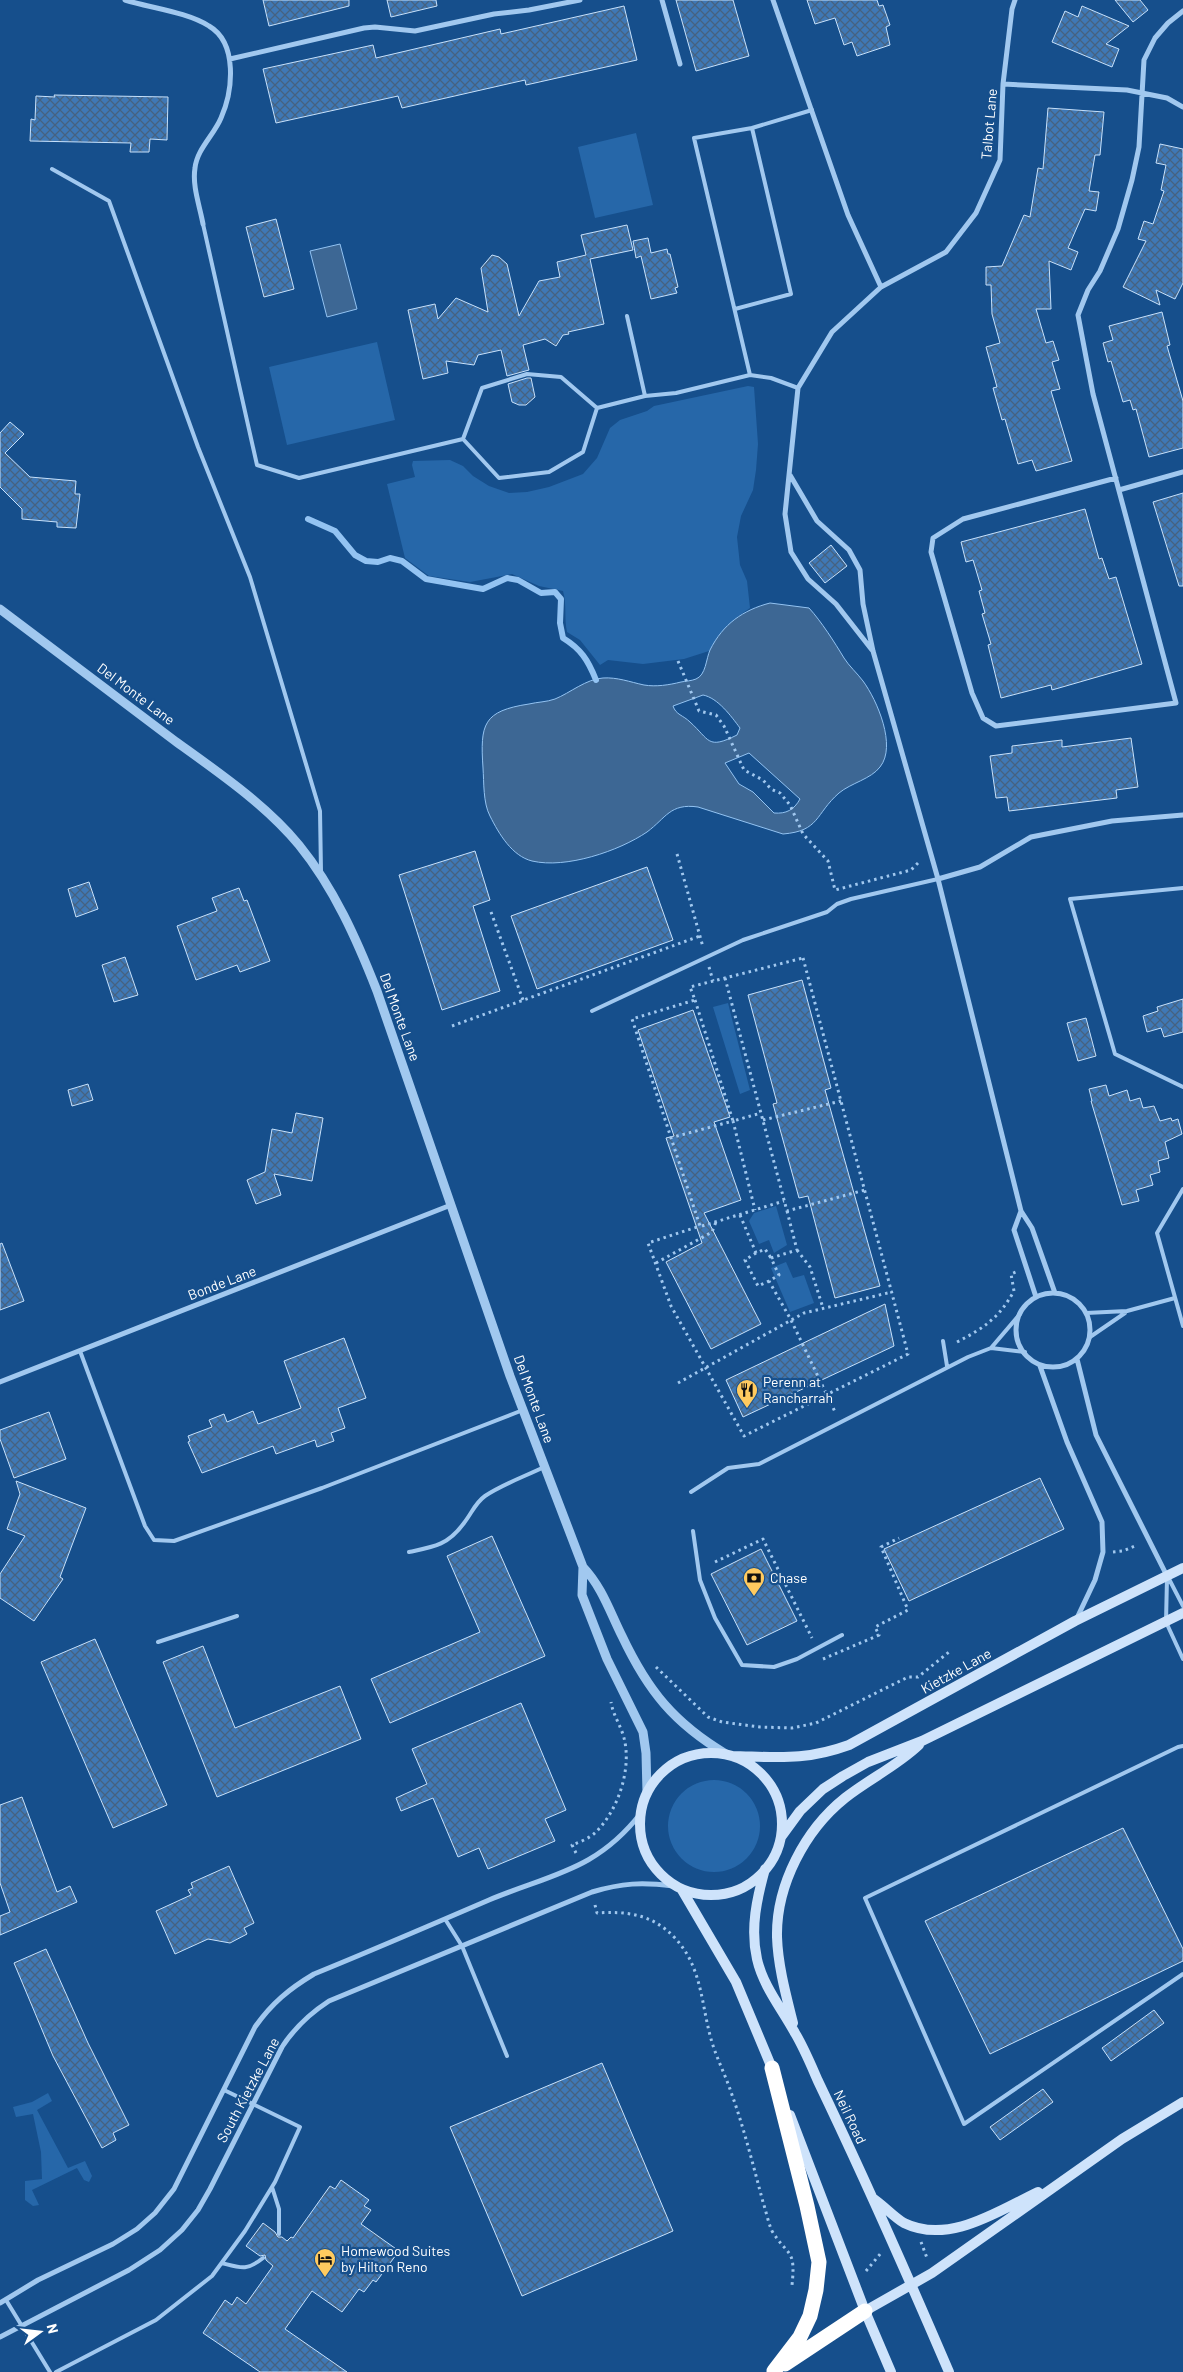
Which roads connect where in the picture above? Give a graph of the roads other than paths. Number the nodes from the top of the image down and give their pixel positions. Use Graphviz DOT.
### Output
graph roads {
  1 [pos="125,0"];
  2 [pos="580,0"];
  3 [pos="662,0"];
  4 [pos="773,0"];
  5 [pos="1015,0"];
  6 [pos="1183,11"];
  7 [pos="230,59"];
  8 [pos="680,64"];
  9 [pos="1004,84"];
  10 [pos="1140,93"];
  11 [pos="1183,107"];
  12 [pos="812,110"];
  13 [pos="752,128"];
  14 [pos="52,169"];
  15 [pos="203,224"];
  16 [pos="881,287"];
  17 [pos="734,309"];
  18 [pos="627,316"];
  19 [pos="750,375"];
  20 [pos="798,388"];
  21 [pos="645,396"];
  22 [pos="598,408"];
  23 [pos="464,439"];
  24 [pos="1183,472"];
  25 [pos="790,475"];
  26 [pos="1116,478"];
  27 [pos="1119,490"];
  28 [pos="0,609"];
  29 [pos="873,651"];
  30 [pos="1183,702"];
  31 [pos="1176,703"];
  32 [pos="1183,815"];
  33 [pos="321,876"];
  34 [pos="938,879"];
  35 [pos="1183,888"];
  36 [pos="592,1011"];
  37 [pos="1183,1087"];
  38 [pos="1183,1189"];
  39 [pos="452,1205"];
  40 [pos="1020,1212"];
  41 [pos="1055,1294"];
  42 [pos="1036,1297"];
  43 [pos="1175,1298"];
  44 [pos="1127,1311"];
  45 [pos="1086,1313"];
  46 [pos="1020,1314"];
  47 [pos="1183,1326"];
  48 [pos="1090,1337"];
  49 [pos="943,1341"];
  50 [pos="991,1348"];
  51 [pos="80,1351"];
  52 [pos="1025,1352"];
  53 [pos="1077,1359"];
  54 [pos="947,1366"];
  55 [pos="1040,1366"];
  56 [pos="0,1382"];
  57 [pos="523,1410"];
  58 [pos="544,1467"];
  59 [pos="691,1492"];
  60 [pos="693,1531"];
  61 [pos="409,1552"];
  62 [pos="583,1567"];
  63 [pos="1183,1568"];
  64 [pos="1168,1576"];
  65 [pos="1183,1606"];
  66 [pos="1183,1613"];
  67 [pos="236,1616"];
  68 [pos="1076,1621"];
  69 [pos="1166,1622"];
  70 [pos="842,1635"];
  71 [pos="158,1642"];
  72 [pos="1183,1659"];
  73 [pos="922,1741"];
  74 [pos="1183,1746"];
  75 [pos="729,1755"];
  76 [pos="647,1793"];
  77 [pos="641,1813"];
  78 [pos="781,1837"];
  79 [pos="765,1869"];
  80 [pos="677,1888"];
  81 [pos="445,1919"];
  82 [pos="462,1946"];
  83 [pos="1183,1974"];
  84 [pos="795,2033"];
  85 [pos="507,2056"];
  86 [pos="772,2068"];
  87 [pos="224,2090"];
  88 [pos="1183,2102"];
  89 [pos="252,2103"];
  90 [pos="1067,2178"];
  91 [pos="272,2187"];
  92 [pos="871,2197"];
  93 [pos="279,2234"];
  94 [pos="263,2258"];
  95 [pos="222,2262"];
  96 [pos="912,2285"];
  97 [pos="6,2300"];
  98 [pos="0,2303"];
  99 [pos="865,2311"];
  100 [pos="21,2325"];
  101 [pos="0,2338"];
  102 [pos="50,2372"];
  103 [pos="56,2372"];
  104 [pos="773,2372"];
  105 [pos="891,2372"];
  106 [pos="949,2372"];
  1 -- 7 [label="street"];
  2 -- 7 [label="street"];
  3 -- 8 [label="street"];
  4 -- 12 [label="street"];
  5 -- 9 [label="street, Talbot Lane"];
  6 -- 10 [label="street"];
  7 -- 15 [label="street"];
  9 -- 10 [label="street"];
  9 -- 16 [label="street, Talbot Lane"];
  10 -- 11 [label="street"];
  10 -- 26 [label="street"];
  12 -- 13 [label="lane"];
  12 -- 16 [label="street"];
  13 -- 17 [label="lane"];
  13 -- 17 [label="lane"];
  14 -- 33 [label="lane"];
  15 -- 23 [label="lane"];
  16 -- 20 [label="street, Talbot Lane"];
  17 -- 19 [label="lane"];
  18 -- 21 [label="lane"];
  19 -- 20 [label="lane"];
  19 -- 21 [label="lane"];
  20 -- 25 [label="street"];
  21 -- 22 [label="lane"];
  22 -- 23 [label="lane"];
  22 -- 23 [label="lane"];
  24 -- 27 [label="street"];
  25 -- 29 [label="street"];
  25 -- 29 [label="street"];
  26 -- 27 [label="street"];
  26 -- 31 [label="street"];
  27 -- 31 [label="street"];
  28 -- 33 [label="street, Del Monte Lane"];
  29 -- 34 [label="street"];
  30 -- 31 [label="street"];
  32 -- 34 [label="street"];
  33 -- 39 [label="street, Del Monte Lane"];
  34 -- 36 [label="lane"];
  34 -- 40 [label="street"];
  35 -- 37 [label="lane"];
  38 -- 43 [label="lane"];
  39 -- 51 [label="street, Bonde Lane"];
  39 -- 57 [label="street, Del Monte Lane"];
  40 -- 41 [label="street"];
  40 -- 42 [label="street"];
  41 -- 42 [label="street"];
  41 -- 45 [label="street"];
  42 -- 46 [label="street"];
  43 -- 44 [label="lane"];
  43 -- 47 [label="lane"];
  44 -- 45 [label="lane"];
  44 -- 48 [label="lane"];
  45 -- 48 [label="street"];
  46 -- 50 [label="lane"];
  46 -- 52 [label="street"];
  48 -- 53 [label="street"];
  49 -- 54 [label="lane"];
  50 -- 52 [label="lane"];
  50 -- 54 [label="lane"];
  51 -- 56 [label="street, Bonde Lane"];
  51 -- 57 [label="lane"];
  52 -- 55 [label="street"];
  53 -- 55 [label="street"];
  53 -- 64 [label="street"];
  54 -- 59 [label="lane"];
  55 -- 68 [label="street"];
  57 -- 58 [label="street, Del Monte Lane"];
  58 -- 61 [label="lane"];
  58 -- 62 [label="street, Del Monte Lane"];
  60 -- 70 [label="lane"];
  62 -- 75 [label="street, Del Monte Lane"];
  62 -- 76 [label="street, Del Monte Lane"];
  63 -- 64 [label="main road, Kietzke Lane"];
  64 -- 65 [label="lane"];
  64 -- 68 [label="main road, Kietzke Lane"];
  64 -- 69 [label="lane"];
  66 -- 69 [label="main road"];
  67 -- 71 [label="lane"];
  68 -- 75 [label="main road, Kietzke Lane"];
  69 -- 72 [label="lane"];
  69 -- 73 [label="main road"];
  73 -- 78 [label="main road"];
  73 -- 84 [label="main road"];
  74 -- 83 [label="lane"];
  75 -- 76 [label="main road"];
  75 -- 78 [label="main road"];
  76 -- 77 [label="main road"];
  77 -- 80 [label="main road"];
  77 -- 81 [label="street, South Kietzke Lane"];
  78 -- 79 [label="main road"];
  79 -- 80 [label="main road"];
  79 -- 84 [label="main road, Neil Road"];
  80 -- 82 [label="street, South Kietzke Lane"];
  80 -- 86 [label="main road"];
  81 -- 82 [label="lane"];
  81 -- 87 [label="street, South Kietzke Lane"];
  82 -- 85 [label="lane"];
  82 -- 89 [label="street, South Kietzke Lane"];
  84 -- 92 [label="main road, Neil Road"];
  86 -- 99 [label="main road"];
  86 -- 104 [label="highway"];
  87 -- 89 [label="lane"];
  87 -- 97 [label="street, South Kietzke Lane"];
  88 -- 90 [label="main road"];
  89 -- 91 [label="lane"];
  89 -- 100 [label="street, South Kietzke Lane"];
  90 -- 92 [label="main road"];
  90 -- 96 [label="main road"];
  91 -- 93 [label="lane"];
  91 -- 95 [label="lane"];
  92 -- 96 [label="main road, Neil Road"];
  94 -- 95 [label="lane"];
  95 -- 103 [label="lane"];
  96 -- 99 [label="main road"];
  96 -- 106 [label="main road, Neil Road"];
  97 -- 98 [label="street, South Kietzke Lane"];
  97 -- 100 [label="lane"];
  99 -- 104 [label="highway"];
  99 -- 105 [label="main road"];
  100 -- 101 [label="street, South Kietzke Lane"];
  100 -- 102 [label="lane"];
}
